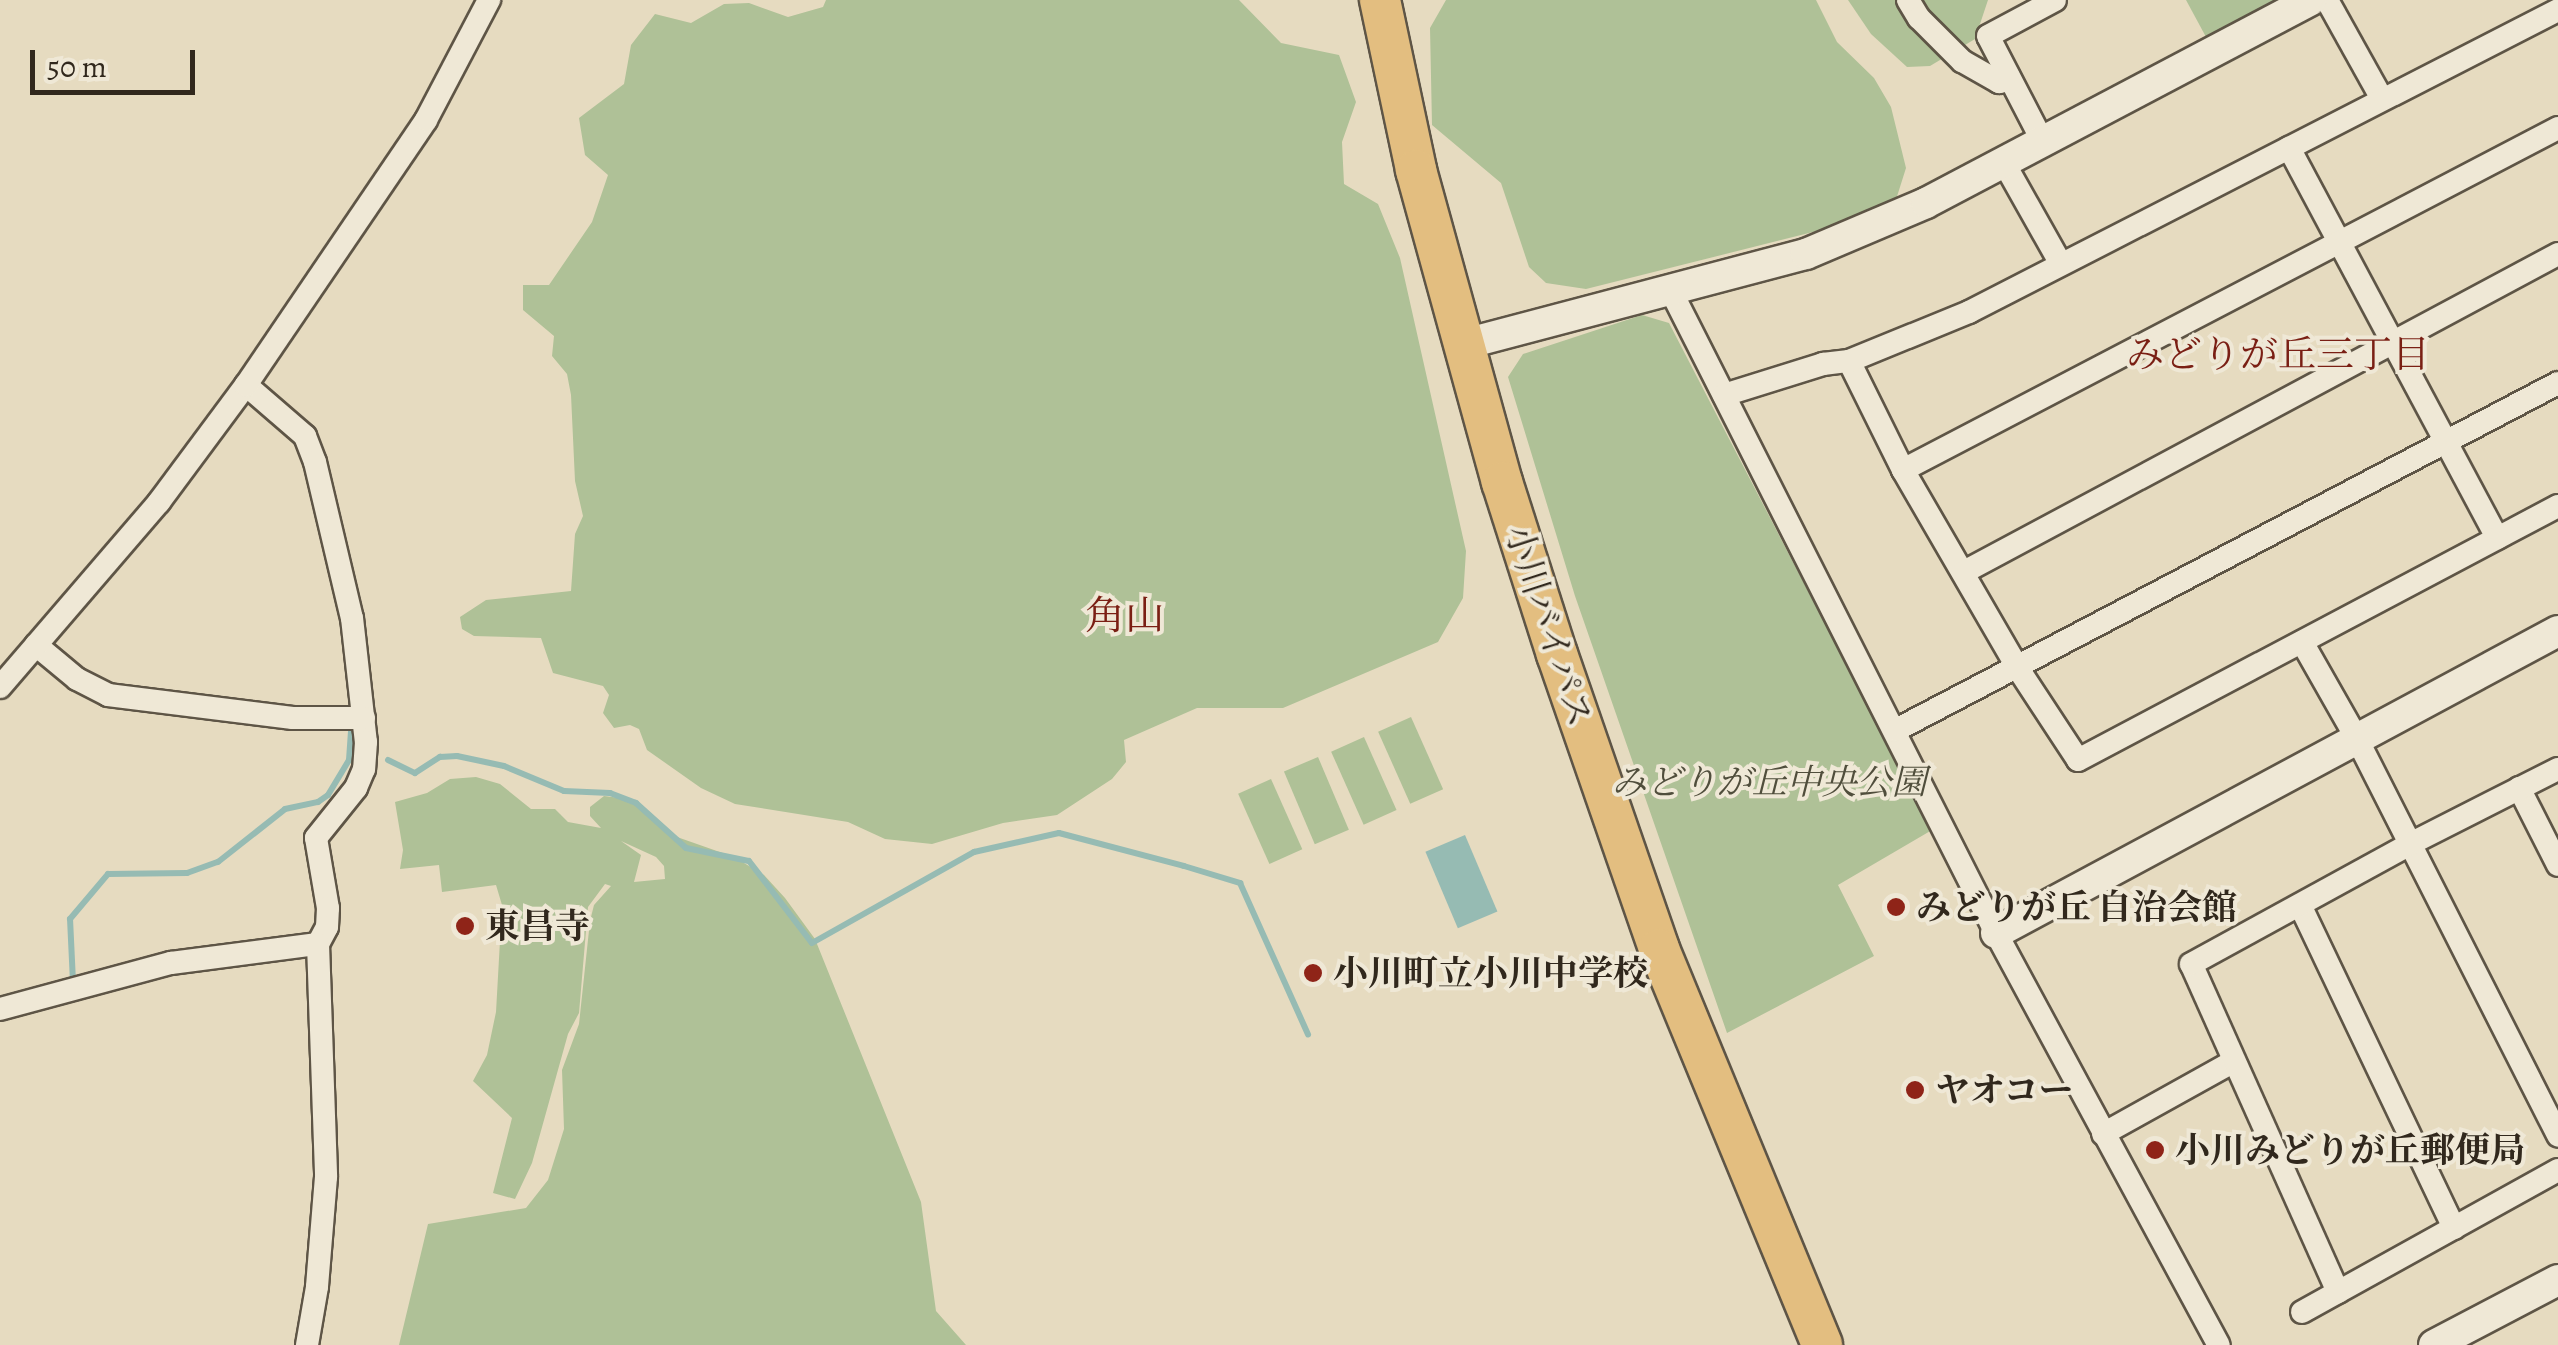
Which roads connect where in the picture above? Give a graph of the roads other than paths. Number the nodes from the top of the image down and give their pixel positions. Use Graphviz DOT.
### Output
graph roads {
  1 [pos="490,0"];
  2 [pos="1380,0"];
  3 [pos="1908,0"];
  4 [pos="2055,0"];
  5 [pos="2311,0"];
  6 [pos="2327,0"];
  7 [pos="2558,10"];
  8 [pos="2009,77"];
  9 [pos="2381,97"];
  10 [pos="2558,128"];
  11 [pos="2044,142"];
  12 [pos="2288,148"];
  13 [pos="2004,163"];
  14 [pos="2342,245"];
  15 [pos="2558,254"];
  16 [pos="2061,264"];
  17 [pos="1670,288"];
  18 [pos="2393,342"];
  19 [pos="1465,344"];
  20 [pos="1849,361"];
  21 [pos="2558,384"];
  22 [pos="246,385"];
  23 [pos="1724,395"];
  24 [pos="2446,443"];
  25 [pos="1903,470"];
  26 [pos="2558,506"];
  27 [pos="2497,538"];
  28 [pos="1964,572"];
  29 [pos="2558,632"];
  30 [pos="2302,642"];
  31 [pos="36,644"];
  32 [pos="0,649"];
  33 [pos="18,666"];
  34 [pos="2017,667"];
  35 [pos="0,687"];
  36 [pos="364,718"];
  37 [pos="1896,730"];
  38 [pos="2356,737"];
  39 [pos="2558,769"];
  40 [pos="2519,788"];
  41 [pos="2408,845"];
  42 [pos="2558,865"];
  43 [pos="2300,905"];
  44 [pos="1996,933"];
  45 [pos="318,944"];
  46 [pos="0,1008"];
  47 [pos="2234,1061"];
  48 [pos="2102,1134"];
  49 [pos="2558,1136"];
  50 [pos="2558,1170"];
  51 [pos="2454,1228"];
  52 [pos="2558,1280"];
  53 [pos="2338,1292"];
  54 [pos="2302,1312"];
  55 [pos="307,1345"];
  56 [pos="1822,1345"];
  57 [pos="2219,1345"];
  58 [pos="2434,1345"];
  1 -- 22 [label="street"];
  2 -- 19 [label="highway, 小川バイパス"];
  3 -- 8 [label="street"];
  4 -- 8 [label="street"];
  5 -- 11 [label="street"];
  6 -- 9 [label="street"];
  7 -- 9 [label="street"];
  8 -- 11 [label="street"];
  9 -- 12 [label="street"];
  10 -- 14 [label="street"];
  11 -- 13 [label="street"];
  12 -- 14 [label="street"];
  12 -- 16 [label="street"];
  13 -- 16 [label="street"];
  13 -- 17 [label="street"];
  14 -- 18 [label="street"];
  14 -- 25 [label="street"];
  15 -- 18 [label="street"];
  16 -- 20 [label="street"];
  17 -- 19 [label="street"];
  17 -- 23 [label="street"];
  18 -- 24 [label="street"];
  18 -- 28 [label="street"];
  19 -- 56 [label="highway, 小川バイパス"];
  20 -- 23 [label="street"];
  20 -- 25 [label="street"];
  21 -- 24 [label="street"];
  22 -- 31 [label="street"];
  22 -- 36 [label="street"];
  23 -- 37 [label="street"];
  24 -- 27 [label="street"];
  24 -- 34 [label="street"];
  25 -- 28 [label="street"];
  26 -- 27 [label="street"];
  27 -- 30 [label="street"];
  28 -- 34 [label="street"];
  29 -- 38 [label="street"];
  30 -- 34 [label="street"];
  30 -- 38 [label="street"];
  31 -- 33 [label="street"];
  31 -- 36 [label="street"];
  32 -- 33 [label="street"];
  33 -- 35 [label="street"];
  34 -- 37 [label="street"];
  36 -- 45 [label="street"];
  37 -- 44 [label="street"];
  38 -- 41 [label="street"];
  38 -- 44 [label="street"];
  39 -- 40 [label="street"];
  40 -- 41 [label="street"];
  40 -- 42 [label="street"];
  41 -- 43 [label="street"];
  41 -- 49 [label="street"];
  43 -- 47 [label="street"];
  43 -- 51 [label="street"];
  44 -- 48 [label="street"];
  45 -- 46 [label="street"];
  45 -- 55 [label="street"];
  47 -- 48 [label="street"];
  47 -- 53 [label="street"];
  48 -- 57 [label="street"];
  50 -- 51 [label="street"];
  51 -- 53 [label="street"];
  52 -- 58 [label="street"];
  53 -- 54 [label="street"];
}
